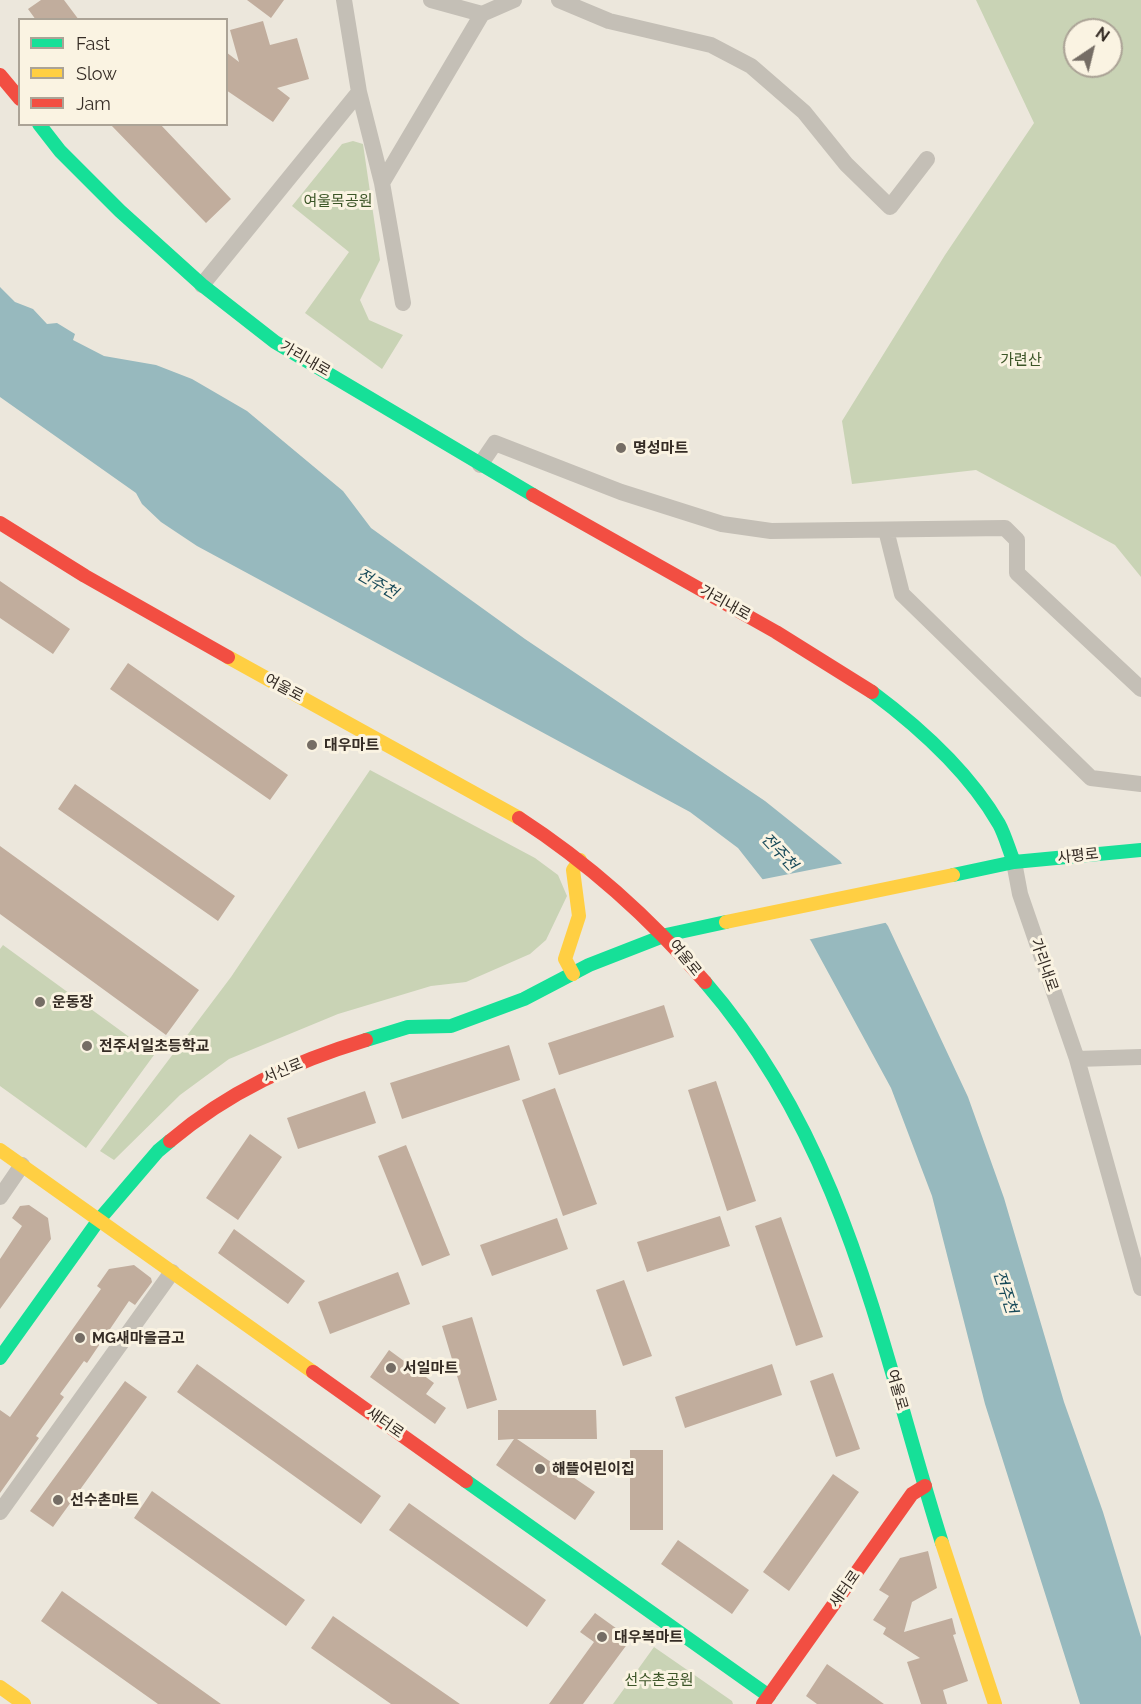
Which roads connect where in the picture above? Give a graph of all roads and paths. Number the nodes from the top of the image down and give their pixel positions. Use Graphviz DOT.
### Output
graph roads {
  1 [pos="344,0"];
  2 [pos="431,0"];
  3 [pos="514,0"];
  4 [pos="560,0"];
  5 [pos="483,14"];
  6 [pos="0,75"];
  7 [pos="359,92"];
  8 [pos="18,97"];
  9 [pos="41,126"];
  10 [pos="927,159"];
  11 [pos="382,183"];
  12 [pos="202,285"];
  13 [pos="403,303"];
  14 [pos="480,465"];
  15 [pos="0,523"];
  16 [pos="886,530"];
  17 [pos="1141,689"];
  18 [pos="1141,784"];
  19 [pos="1141,850"];
  20 [pos="580,860"];
  21 [pos="1014,862"];
  22 [pos="978,869"];
  23 [pos="666,935"];
  24 [pos="573,974"];
  25 [pos="1141,1057"];
  26 [pos="1077,1059"];
  27 [pos="0,1150"];
  28 [pos="22,1165"];
  29 [pos="0,1197"];
  30 [pos="98,1221"];
  31 [pos="172,1272"];
  32 [pos="1141,1288"];
  33 [pos="0,1358"];
  34 [pos="925,1486"];
  35 [pos="0,1512"];
  36 [pos="0,1687"];
  37 [pos="771,1701"];
  38 [pos="24,1704"];
  39 [pos="995,1704"];
  1 -- 7 [label="street"];
  2 -- 5 [label="street"];
  3 -- 5 [label="street"];
  4 -- 10 [label="street"];
  5 -- 11 [label="street"];
  6 -- 8 [label="street"];
  7 -- 11 [label="street"];
  7 -- 12 [label="street"];
  9 -- 12 [label="street, 가리내로"];
  11 -- 13 [label="street"];
  12 -- 14 [label="street, 가리내로"];
  14 -- 16 [label="street"];
  14 -- 21 [label="street, 가리내로"];
  15 -- 20 [label="street, 여울로"];
  16 -- 17 [label="street"];
  16 -- 18 [label="street"];
  19 -- 21 [label="street, 사평로"];
  20 -- 23 [label="street, 여울로"];
  20 -- 24 [label="street"];
  21 -- 22 [label="street, 사평로"];
  21 -- 26 [label="street, 가리내로"];
  22 -- 23 [label="street, 서신로"];
  23 -- 24 [label="street, 서신로"];
  23 -- 34 [label="street, 여울로"];
  24 -- 30 [label="street, 서신로"];
  25 -- 26 [label="street"];
  26 -- 32 [label="street, 가리내로"];
  27 -- 28 [label="street, 새터로"];
  28 -- 29 [label="street"];
  28 -- 30 [label="street, 새터로"];
  30 -- 31 [label="street, 새터로"];
  30 -- 33 [label="street, 서신로"];
  31 -- 35 [label="street"];
  31 -- 37 [label="street, 새터로"];
  34 -- 37 [label="street, 새터로"];
  34 -- 39 [label="street, 여울로"];
  36 -- 38 [label="street"];
}
